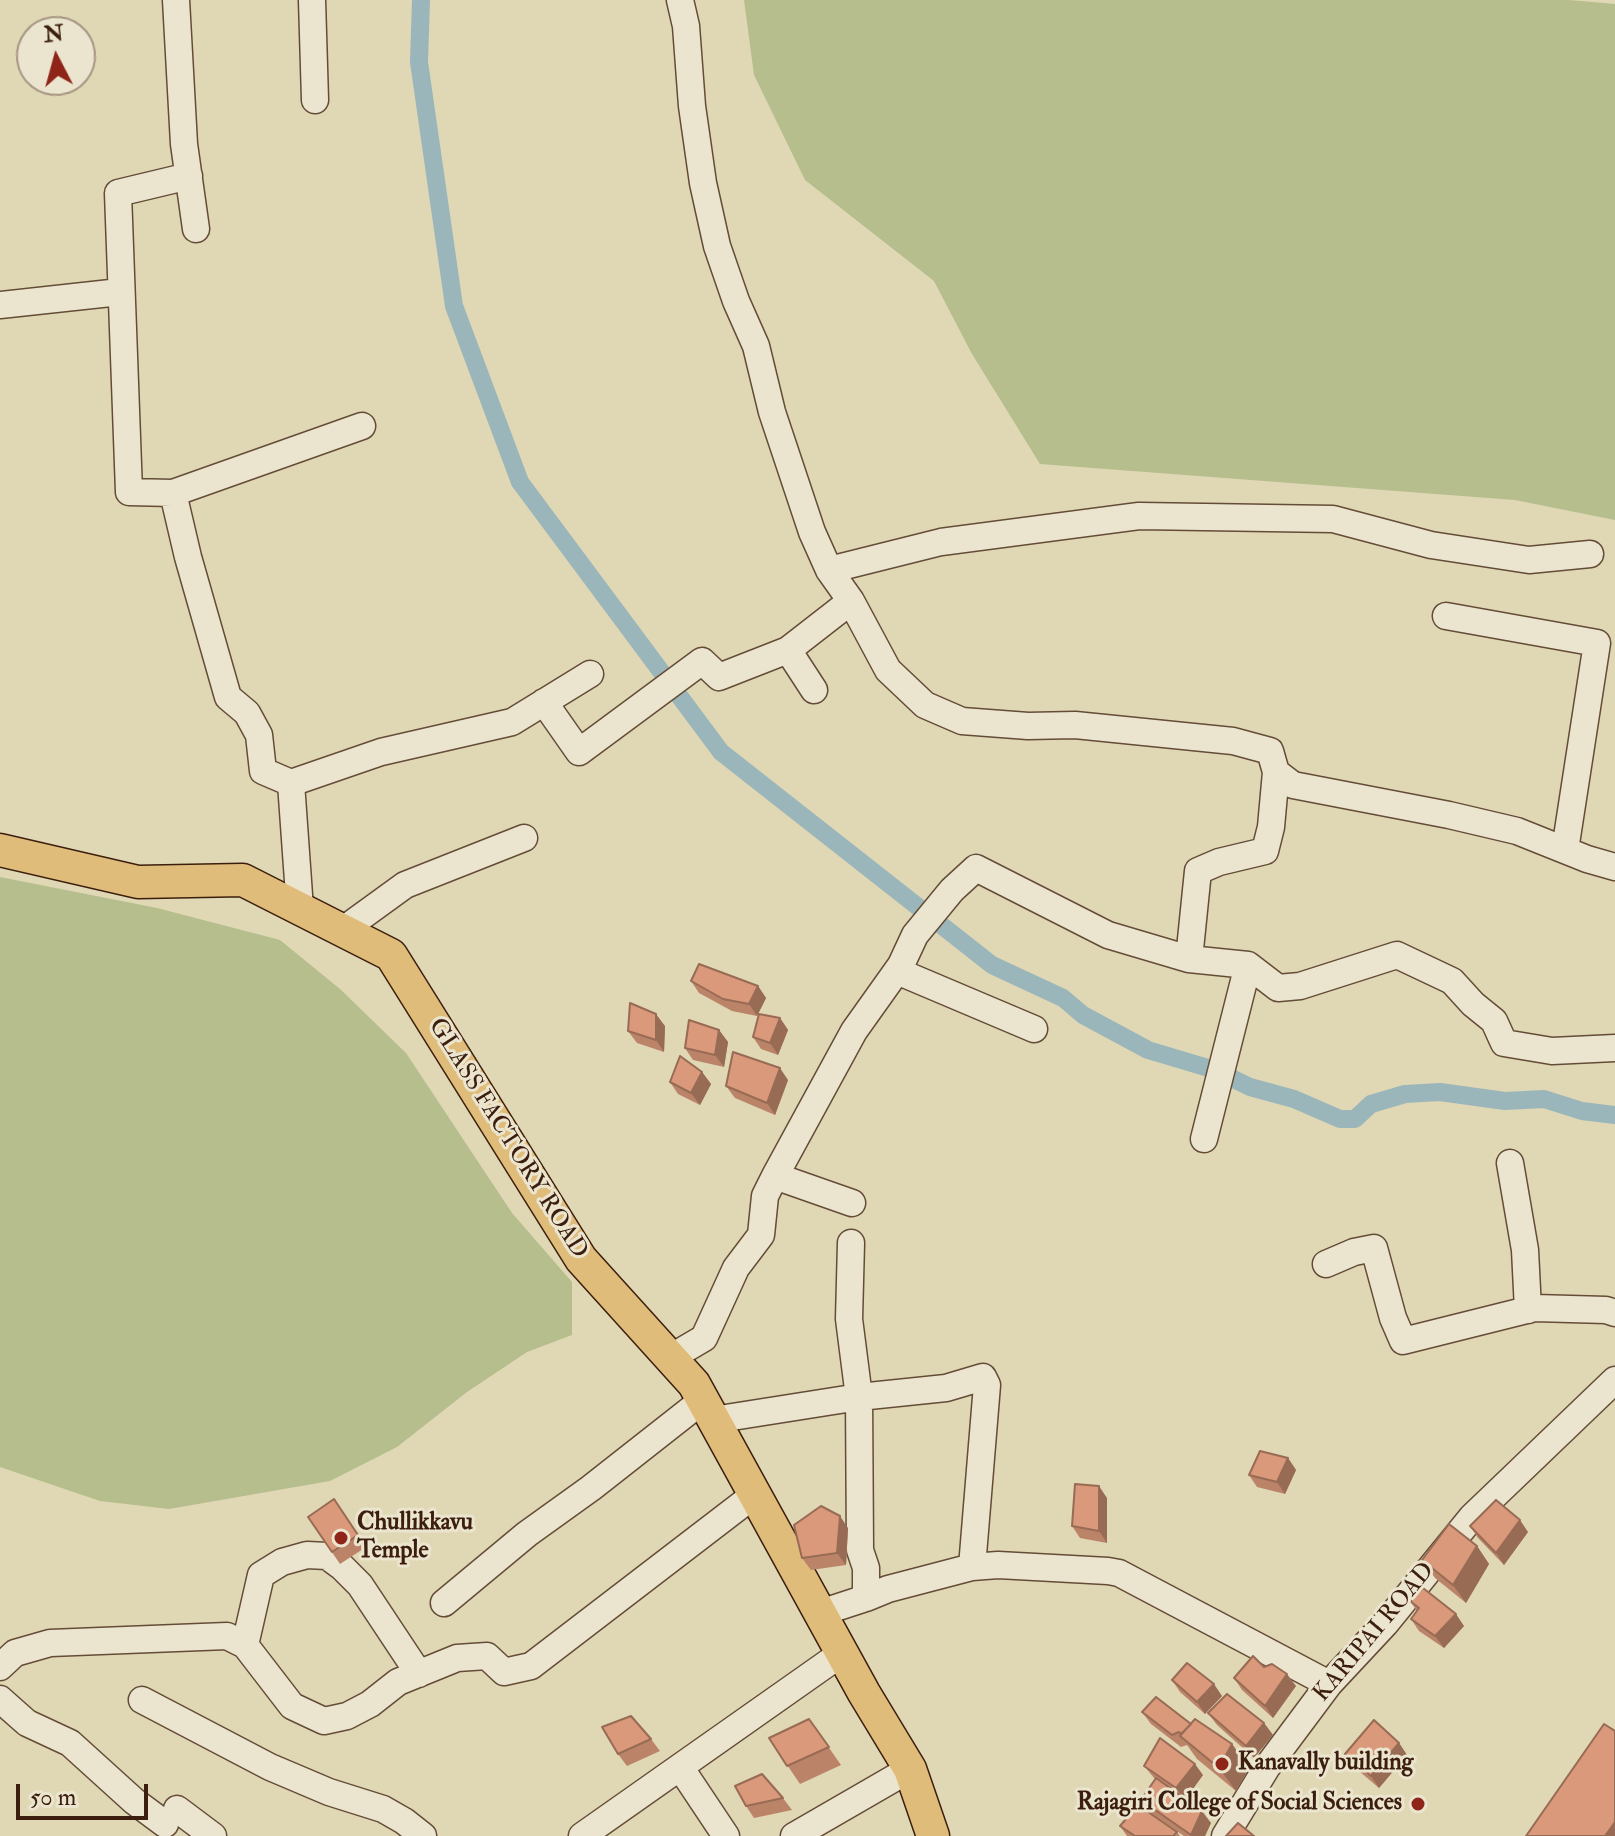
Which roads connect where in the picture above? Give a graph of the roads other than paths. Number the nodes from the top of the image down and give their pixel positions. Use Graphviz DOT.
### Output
graph roads {
  1 [pos="176,0"];
  2 [pos="312,0"];
  3 [pos="680,0"];
  4 [pos="315,100"];
  5 [pos="189,176"];
  6 [pos="196,229"];
  7 [pos="120,292"];
  8 [pos="0,305"];
  9 [pos="362,426"];
  10 [pos="173,493"];
  11 [pos="1590,554"];
  12 [pos="829,570"];
  13 [pos="851,601"];
  14 [pos="1446,616"];
  15 [pos="788,650"];
  16 [pos="590,674"];
  17 [pos="814,690"];
  18 [pos="544,702"];
  19 [pos="1276,772"];
  20 [pos="291,783"];
  21 [pos="524,838"];
  22 [pos="0,850"];
  23 [pos="1565,850"];
  24 [pos="1615,867"];
  25 [pos="300,909"];
  26 [pos="343,930"];
  27 [pos="1189,959"];
  28 [pos="901,965"];
  29 [pos="1248,965"];
  30 [pos="1034,1029"];
  31 [pos="1615,1048"];
  32 [pos="1204,1139"];
  33 [pos="1510,1163"];
  34 [pos="775,1176"];
  35 [pos="852,1203"];
  36 [pos="851,1243"];
  37 [pos="1326,1264"];
  38 [pos="1528,1310"];
  39 [pos="1615,1313"];
  40 [pos="670,1358"];
  41 [pos="1615,1380"];
  42 [pos="859,1397"];
  43 [pos="708,1410"];
  44 [pos="754,1495"];
  45 [pos="972,1567"];
  46 [pos="866,1598"];
  47 [pos="444,1603"];
  48 [pos="820,1613"];
  49 [pos="245,1645"];
  50 [pos="842,1653"];
  51 [pos="0,1667"];
  52 [pos="419,1674"];
  53 [pos="1329,1684"];
  54 [pos="0,1699"];
  55 [pos="142,1700"];
  56 [pos="680,1767"];
  57 [pos="910,1769"];
  58 [pos="213,1836"];
  59 [pos="423,1836"];
  60 [pos="582,1836"];
  61 [pos="726,1836"];
  62 [pos="794,1836"];
  63 [pos="933,1836"];
  64 [pos="1225,1836"];
  1 -- 5 [label="street"];
  2 -- 4 [label="street"];
  3 -- 12 [label="street"];
  5 -- 6 [label="street"];
  5 -- 7 [label="street"];
  7 -- 8 [label="street"];
  7 -- 10 [label="street"];
  9 -- 10 [label="street"];
  10 -- 20 [label="street"];
  11 -- 12 [label="street"];
  12 -- 13 [label="street"];
  13 -- 15 [label="street"];
  13 -- 19 [label="street"];
  14 -- 23 [label="street"];
  15 -- 17 [label="street"];
  15 -- 18 [label="street"];
  16 -- 18 [label="street"];
  18 -- 20 [label="street"];
  19 -- 23 [label="street"];
  19 -- 27 [label="street"];
  20 -- 25 [label="street"];
  21 -- 26 [label="street"];
  22 -- 25 [label="main road, GLASS FACTORY ROAD"];
  23 -- 24 [label="street"];
  25 -- 26 [label="main road, GLASS FACTORY ROAD"];
  26 -- 40 [label="main road, GLASS FACTORY ROAD"];
  27 -- 28 [label="street"];
  27 -- 29 [label="street"];
  28 -- 30 [label="street"];
  28 -- 34 [label="street"];
  29 -- 31 [label="street"];
  29 -- 32 [label="street"];
  33 -- 38 [label="street"];
  34 -- 35 [label="street"];
  34 -- 40 [label="street"];
  36 -- 42 [label="street"];
  37 -- 38 [label="street"];
  38 -- 39 [label="street"];
  40 -- 43 [label="main road, GLASS FACTORY ROAD"];
  41 -- 53 [label="street, KARIPAI ROAD"];
  42 -- 43 [label="street"];
  42 -- 45 [label="street"];
  42 -- 46 [label="street"];
  43 -- 44 [label="main road, GLASS FACTORY ROAD"];
  43 -- 47 [label="street"];
  44 -- 48 [label="main road, GLASS FACTORY ROAD"];
  44 -- 52 [label="street"];
  45 -- 46 [label="street"];
  45 -- 53 [label="street"];
  46 -- 48 [label="street"];
  48 -- 50 [label="main road, GLASS FACTORY ROAD"];
  49 -- 51 [label="street"];
  49 -- 52 [label="street"];
  49 -- 52 [label="street"];
  50 -- 56 [label="street"];
  50 -- 57 [label="main road, GLASS FACTORY ROAD"];
  53 -- 64 [label="street, KARIPAI ROAD"];
  54 -- 58 [label="street"];
  55 -- 59 [label="street"];
  56 -- 60 [label="street"];
  56 -- 61 [label="street"];
  57 -- 62 [label="street"];
  57 -- 63 [label="main road, GLASS FACTORY ROAD"];
}
